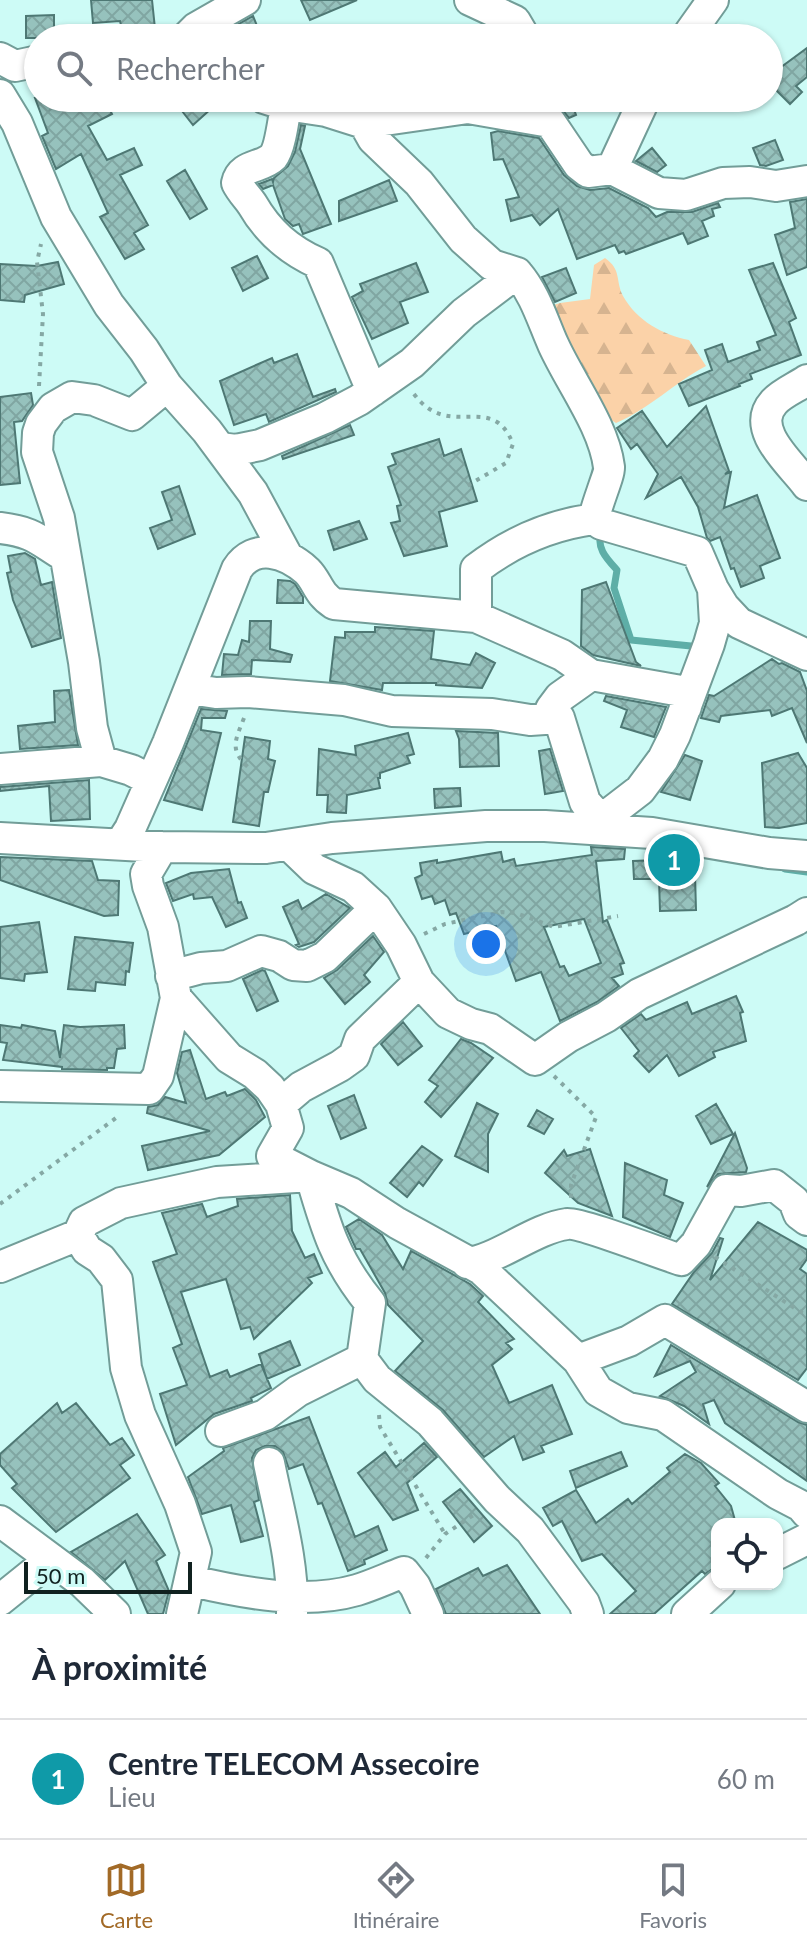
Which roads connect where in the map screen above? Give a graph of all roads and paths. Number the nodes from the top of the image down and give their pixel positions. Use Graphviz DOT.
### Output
graph roads {
  1 [pos="245,0"];
  2 [pos="470,0"];
  3 [pos="713,0"];
  4 [pos="203,24"];
  5 [pos="517,24"];
  6 [pos="696,24"];
  7 [pos="0,95"];
  8 [pos="275,112"];
  9 [pos="329,112"];
  10 [pos="440,112"];
  11 [pos="555,112"];
  12 [pos="638,112"];
  13 [pos="364,123"];
  14 [pos="612,169"];
  15 [pos="807,181"];
  16 [pos="56,217"];
  17 [pos="517,273"];
  18 [pos="807,380"];
  19 [pos="381,385"];
  20 [pos="167,386"];
  21 [pos="41,424"];
  22 [pos="220,448"];
  23 [pos="807,485"];
  24 [pos="465,487"];
  25 [pos="59,518"];
  26 [pos="594,519"];
  27 [pos="12,530"];
  28 [pos="63,555"];
  29 [pos="287,556"];
  30 [pos="713,589"];
  31 [pos="476,617"];
  32 [pos="807,655"];
  33 [pos="591,675"];
  34 [pos="190,689"];
  35 [pos="248,692"];
  36 [pos="686,707"];
  37 [pos="559,718"];
  38 [pos="101,761"];
  39 [pos="249,768"];
  40 [pos="0,769"];
  41 [pos="151,780"];
  42 [pos="603,825"];
  43 [pos="0,838"];
  44 [pos="121,843"];
  45 [pos="290,846"];
  46 [pos="162,847"];
  47 [pos="805,854"];
  48 [pos="376,908"];
  49 [pos="807,913"];
  50 [pos="618,916"];
  51 [pos="401,945"];
  52 [pos="419,982"];
  53 [pos="174,987"];
  54 [pos="535,1060"];
  55 [pos="0,1086"];
  56 [pos="149,1089"];
  57 [pos="281,1104"];
  58 [pos="311,1176"];
  59 [pos="0,1204"];
  60 [pos="807,1220"];
  61 [pos="572,1224"];
  62 [pos="78,1235"];
  63 [pos="696,1244"];
  64 [pos="467,1263"];
  65 [pos="0,1267"];
  66 [pos="807,1316"];
  67 [pos="578,1360"];
  68 [pos="370,1369"];
  69 [pos="807,1407"];
  70 [pos="221,1431"];
  71 [pos="269,1463"];
  72 [pos="497,1499"];
  73 [pos="807,1513"];
  74 [pos="0,1521"];
  75 [pos="445,1534"];
  76 [pos="807,1539"];
  77 [pos="783,1551"];
  78 [pos="51,1559"];
  79 [pos="404,1572"];
  80 [pos="192,1581"];
  81 [pos="713,1590"];
  82 [pos="0,1600"];
  83 [pos="292,1606"];
  84 [pos="110,1613"];
  85 [pos="182,1614"];
  86 [pos="428,1614"];
  87 [pos="588,1614"];
  88 [pos="687,1614"];
  1 -- 4 [label="street"];
  2 -- 5 [label="street"];
  3 -- 6 [label="street"];
  7 -- 16 [label="street"];
  8 -- 19 [label="street"];
  9 -- 13 [label="street"];
  10 -- 13 [label="street"];
  11 -- 14 [label="street"];
  12 -- 14 [label="street"];
  13 -- 17 [label="street"];
  14 -- 15 [label="street"];
  16 -- 20 [label="street"];
  16 -- 21 [label="path"];
  17 -- 19 [label="street"];
  17 -- 26 [label="street"];
  18 -- 23 [label="street"];
  19 -- 22 [label="street"];
  19 -- 24 [label="path"];
  20 -- 21 [label="street"];
  20 -- 22 [label="street"];
  21 -- 25 [label="street"];
  22 -- 29 [label="street"];
  25 -- 27 [label="street"];
  25 -- 28 [label="street"];
  26 -- 30 [label="street"];
  26 -- 31 [label="street"];
  27 -- 28 [label="street"];
  28 -- 38 [label="street"];
  29 -- 31 [label="street"];
  29 -- 34 [label="street"];
  30 -- 32 [label="street"];
  30 -- 36 [label="street"];
  31 -- 33 [label="street"];
  33 -- 36 [label="street"];
  33 -- 37 [label="street"];
  34 -- 35 [label="street"];
  34 -- 41 [label="street"];
  35 -- 37 [label="street"];
  35 -- 39 [label="path"];
  36 -- 42 [label="street"];
  37 -- 42 [label="street"];
  38 -- 40 [label="street"];
  38 -- 41 [label="street"];
  41 -- 44 [label="street"];
  42 -- 45 [label="street"];
  42 -- 47 [label="street"];
  43 -- 44 [label="street"];
  44 -- 46 [label="street"];
  45 -- 46 [label="street"];
  45 -- 48 [label="street"];
  46 -- 53 [label="street"];
  48 -- 51 [label="street"];
  48 -- 53 [label="street"];
  49 -- 54 [label="street"];
  50 -- 51 [label="path"];
  51 -- 52 [label="street"];
  52 -- 54 [label="street"];
  52 -- 57 [label="street"];
  53 -- 56 [label="street"];
  53 -- 57 [label="street"];
  54 -- 61 [label="path"];
  55 -- 56 [label="street"];
  56 -- 59 [label="path"];
  57 -- 58 [label="street"];
  58 -- 62 [label="street"];
  58 -- 64 [label="street"];
  58 -- 68 [label="street"];
  60 -- 63 [label="street"];
  61 -- 63 [label="street"];
  61 -- 64 [label="street"];
  62 -- 65 [label="street"];
  62 -- 80 [label="street"];
  63 -- 66 [label="path"];
  64 -- 67 [label="street"];
  67 -- 69 [label="street"];
  67 -- 73 [label="street"];
  68 -- 70 [label="street"];
  68 -- 72 [label="street"];
  68 -- 75 [label="path"];
  71 -- 83 [label="street"];
  72 -- 75 [label="path"];
  72 -- 87 [label="street"];
  74 -- 78 [label="street"];
  75 -- 79 [label="path"];
  76 -- 77 [label="street"];
  78 -- 82 [label="street"];
  78 -- 84 [label="street"];
  79 -- 83 [label="street"];
  79 -- 86 [label="street"];
  80 -- 83 [label="street"];
  80 -- 85 [label="street"];
  81 -- 88 [label="street"];
}
